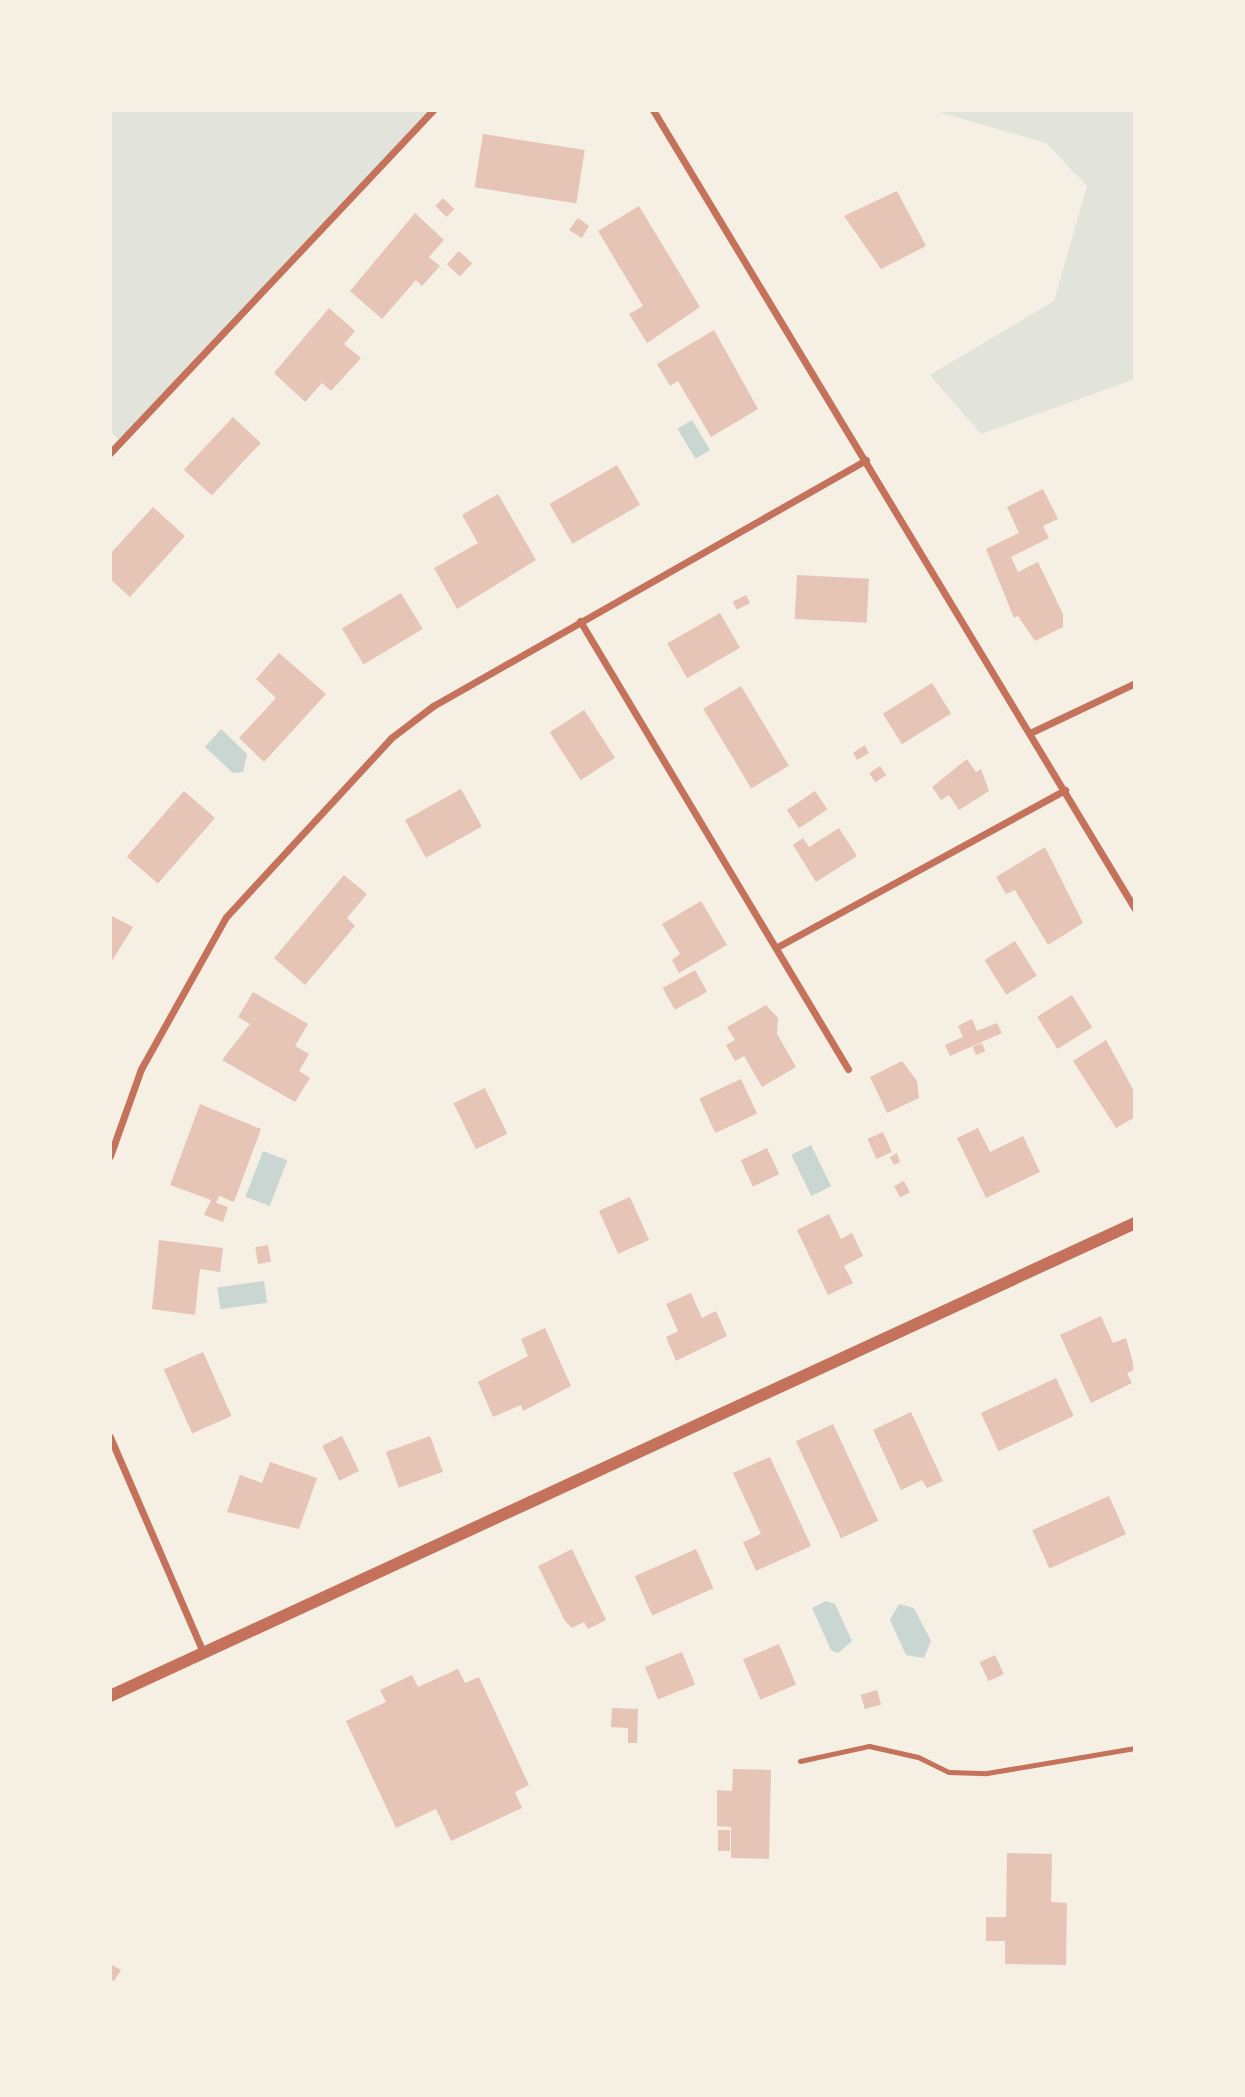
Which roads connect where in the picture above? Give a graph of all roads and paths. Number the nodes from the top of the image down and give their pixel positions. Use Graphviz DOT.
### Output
graph roads {
  1 [pos="433,110"];
  2 [pos="653,110"];
  3 [pos="110,453"];
  4 [pos="866,460"];
  5 [pos="580,621"];
  6 [pos="1135,683"];
  7 [pos="1032,732"];
  8 [pos="1065,790"];
  9 [pos="1135,909"];
  10 [pos="779,946"];
  11 [pos="848,1069"];
  12 [pos="110,1156"];
  13 [pos="1135,1223"];
  14 [pos="110,1437"];
  15 [pos="204,1654"];
  16 [pos="110,1696"];
  17 [pos="1135,1748"];
  18 [pos="800,1761"];
  1 -- 3 [label="street"];
  2 -- 4 [label="street"];
  4 -- 5 [label="street"];
  4 -- 7 [label="street"];
  5 -- 10 [label="street"];
  5 -- 12 [label="street"];
  6 -- 7 [label="street"];
  7 -- 8 [label="street"];
  8 -- 9 [label="street"];
  8 -- 10 [label="street"];
  10 -- 11 [label="street"];
  13 -- 15 [label="street"];
  14 -- 15 [label="street"];
  15 -- 16 [label="street"];
  17 -- 18 [label="lane"];
}
